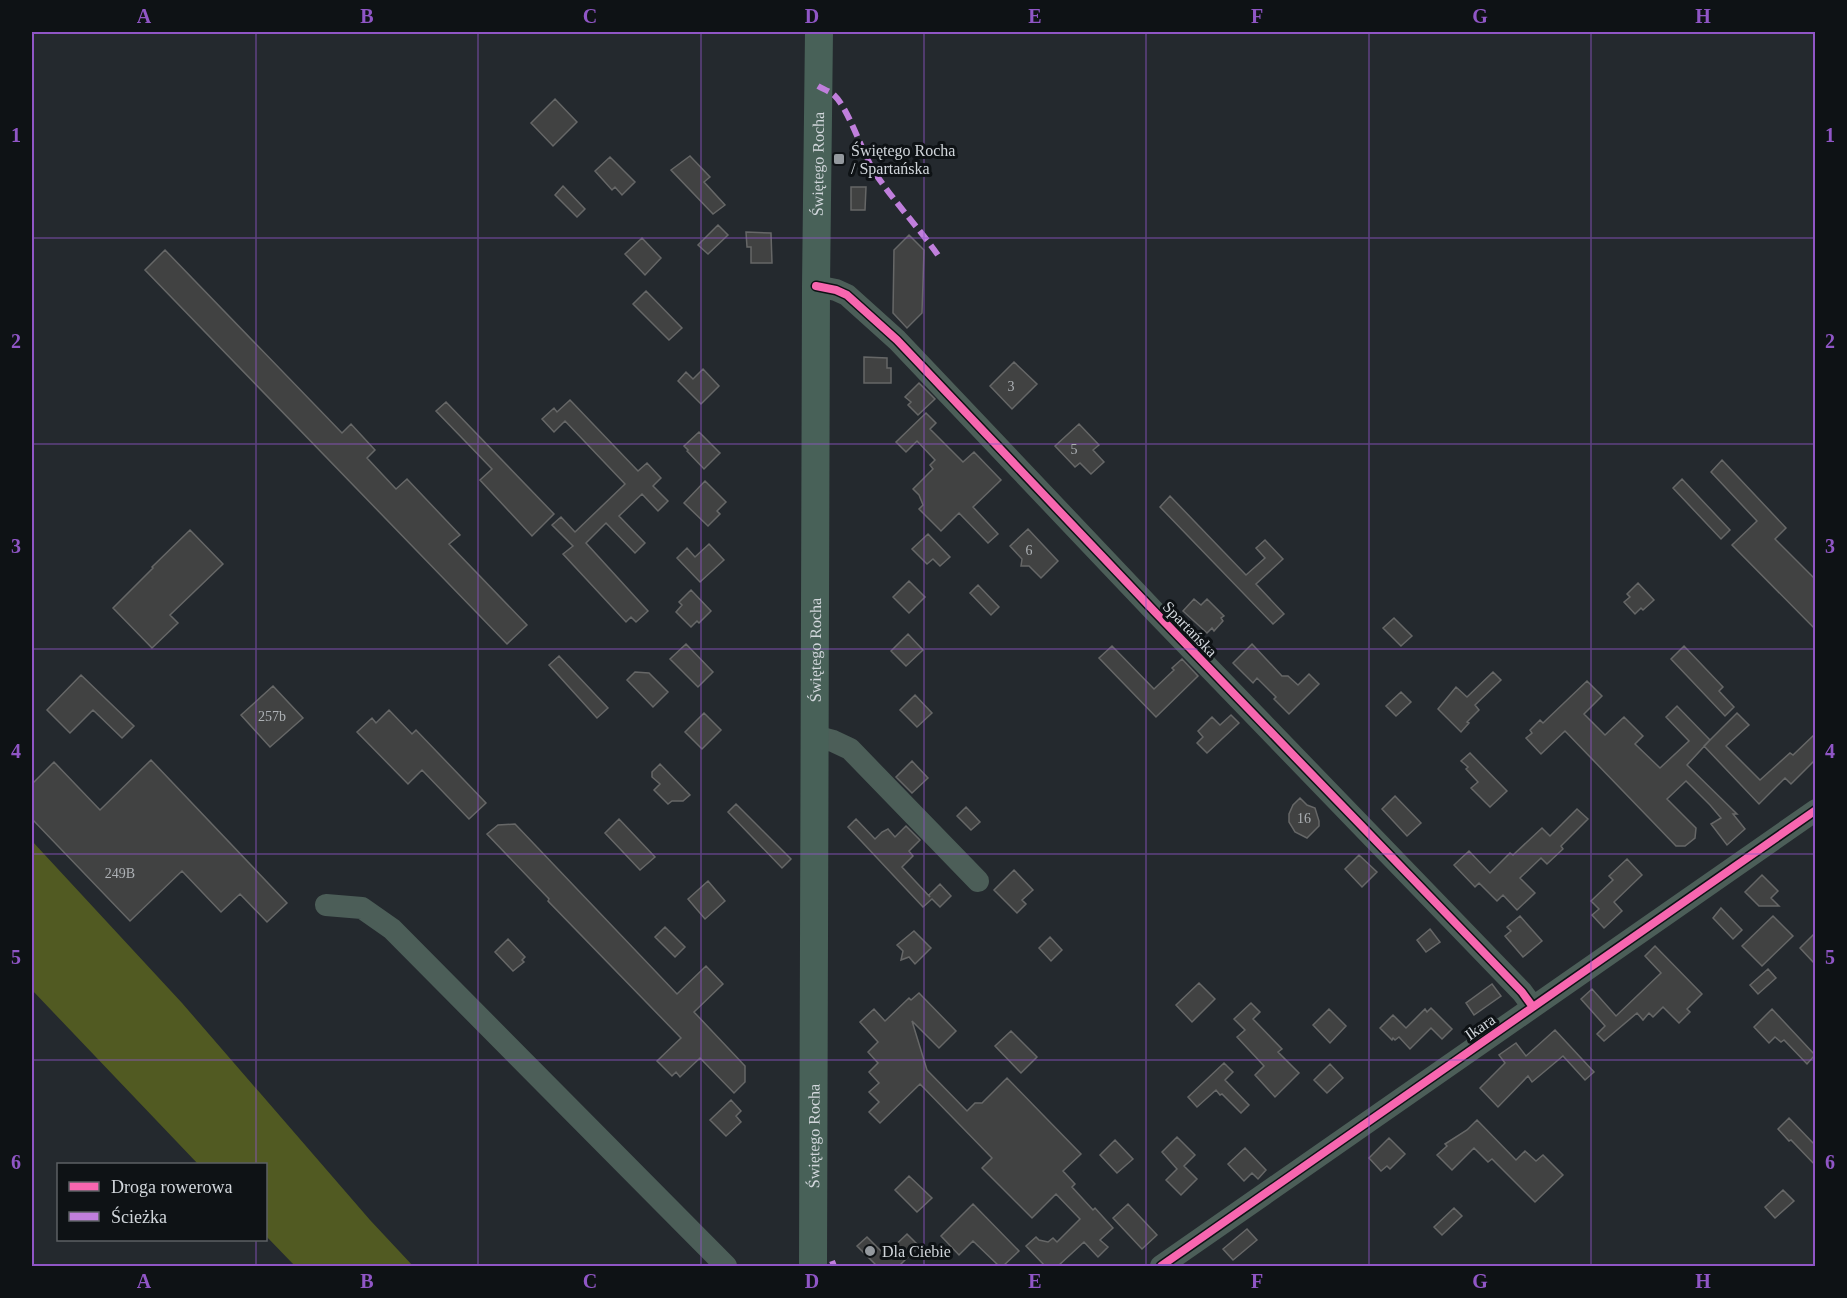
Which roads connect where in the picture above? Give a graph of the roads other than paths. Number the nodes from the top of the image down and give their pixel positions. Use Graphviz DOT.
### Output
graph roads {
  1 [pos="819,32"];
  2 [pos="816,286"];
  3 [pos="814,736"];
  4 [pos="1815,810"];
  5 [pos="978,881"];
  6 [pos="326,905"];
  7 [pos="1533,1007"];
  8 [pos="726,1266"];
  9 [pos="813,1266"];
  10 [pos="1161,1266"];
  1 -- 2 [label="main road, Świętego Rocha"];
  2 -- 3 [label="main road, Świętego Rocha"];
  2 -- 7 [label="street, Spartańska"];
  3 -- 5 [label="street"];
  3 -- 9 [label="main road, Świętego Rocha"];
  4 -- 7 [label="street, Ikara"];
  6 -- 8 [label="street"];
  7 -- 10 [label="street, Ikara"];
}
